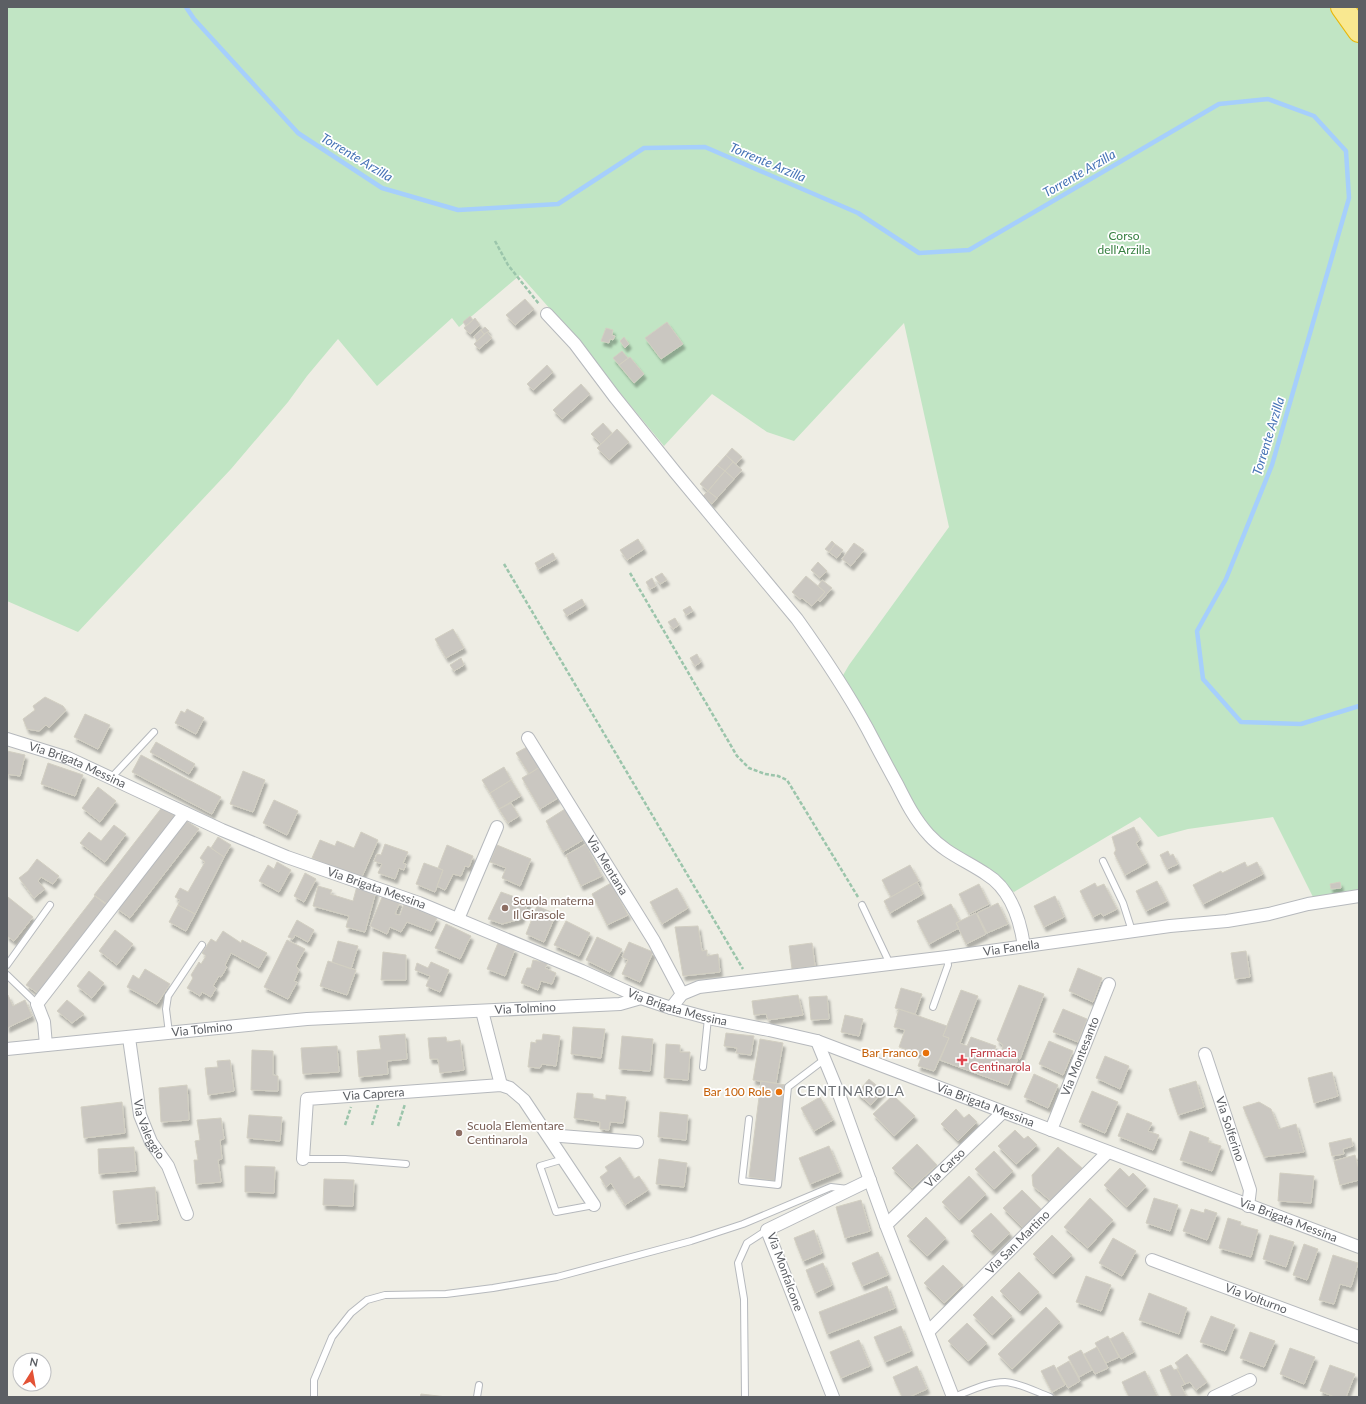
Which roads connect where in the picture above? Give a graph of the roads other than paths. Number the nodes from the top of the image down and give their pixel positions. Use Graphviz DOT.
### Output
graph roads {
  1 [pos="1342,7"];
  2 [pos="1359,31"];
  3 [pos="547,314"];
  4 [pos="154,732"];
  5 [pos="528,738"];
  6 [pos="7,739"];
  7 [pos="111,778"];
  8 [pos="185,813"];
  9 [pos="497,827"];
  10 [pos="1104,861"];
  11 [pos="1359,896"];
  12 [pos="50,905"];
  13 [pos="862,905"];
  14 [pos="458,919"];
  15 [pos="1132,931"];
  16 [pos="202,944"];
  17 [pos="1024,946"];
  18 [pos="947,957"];
  19 [pos="890,964"];
  20 [pos="7,965"];
  21 [pos="7,975"];
  22 [pos="1109,984"];
  23 [pos="682,994"];
  24 [pos="641,998"];
  25 [pos="37,1004"];
  26 [pos="933,1007"];
  27 [pos="671,1008"];
  28 [pos="482,1011"];
  29 [pos="708,1018"];
  30 [pos="168,1033"];
  31 [pos="129,1038"];
  32 [pos="817,1041"];
  33 [pos="46,1045"];
  34 [pos="7,1049"];
  35 [pos="1205,1054"];
  36 [pos="825,1059"];
  37 [pos="703,1067"];
  38 [pos="501,1085"];
  39 [pos="1003,1112"];
  40 [pos="749,1119"];
  41 [pos="1051,1130"];
  42 [pos="548,1135"];
  43 [pos="637,1142"];
  44 [pos="1108,1152"];
  45 [pos="303,1159"];
  46 [pos="564,1159"];
  47 [pos="406,1164"];
  48 [pos="870,1180"];
  49 [pos="851,1189"];
  50 [pos="594,1205"];
  51 [pos="1248,1206"];
  52 [pos="187,1214"];
  53 [pos="886,1225"];
  54 [pos="767,1230"];
  55 [pos="1359,1247"];
  56 [pos="1152,1260"];
  57 [pos="928,1332"];
  58 [pos="1359,1337"];
  59 [pos="1250,1380"];
  60 [pos="479,1385"];
  61 [pos="314,1397"];
  62 [pos="477,1397"];
  63 [pos="745,1397"];
  64 [pos="833,1397"];
  65 [pos="953,1397"];
  66 [pos="1050,1397"];
  67 [pos="1214,1397"];
  1 -- 2 [label="highway"];
  3 -- 17 [label="street"];
  4 -- 7 [label="lane"];
  5 -- 23 [label="street, Via Mentana"];
  6 -- 7 [label="street, Via Brigata Messina"];
  7 -- 8 [label="street, Via Brigata Messina"];
  8 -- 14 [label="street, Via Brigata Messina"];
  8 -- 25 [label="street"];
  9 -- 14 [label="street"];
  10 -- 15 [label="lane"];
  11 -- 15 [label="street, Via Fanella"];
  12 -- 20 [label="lane"];
  13 -- 19 [label="lane"];
  14 -- 24 [label="street, Via Brigata Messina"];
  15 -- 17 [label="street, Via Fanella"];
  16 -- 30 [label="lane"];
  17 -- 18 [label="street, Via Fanella"];
  18 -- 19 [label="street, Via Fanella"];
  18 -- 26 [label="lane"];
  19 -- 23 [label="street, Via Fanella"];
  21 -- 25 [label="lane"];
  22 -- 41 [label="street, Via Montesanto"];
  23 -- 27 [label="street"];
  24 -- 27 [label="street, Via Brigata Messina"];
  24 -- 28 [label="street, Via Tolmino"];
  25 -- 33 [label="street"];
  27 -- 29 [label="street, Via Brigata Messina"];
  28 -- 30 [label="street, Via Tolmino"];
  28 -- 38 [label="street"];
  29 -- 32 [label="street, Via Brigata Messina"];
  29 -- 37 [label="lane"];
  30 -- 31 [label="street, Via Tolmino"];
  31 -- 33 [label="street, Via Tolmino"];
  31 -- 52 [label="street, Via Valeggio"];
  32 -- 36 [label="street"];
  32 -- 39 [label="street, Via Brigata Messina"];
  33 -- 34 [label="street, Via Tolmino"];
  35 -- 51 [label="street, Via Solferino"];
  36 -- 40 [label="lane"];
  36 -- 48 [label="street"];
  38 -- 42 [label="street"];
  38 -- 45 [label="street, Via Caprera"];
  39 -- 41 [label="street, Via Brigata Messina"];
  39 -- 53 [label="street, Via Carso"];
  41 -- 44 [label="street, Via Brigata Messina"];
  42 -- 43 [label="street"];
  42 -- 46 [label="street"];
  44 -- 51 [label="street, Via Brigata Messina"];
  44 -- 57 [label="street, Via San Martino"];
  45 -- 47 [label="lane"];
  46 -- 50 [label="street"];
  46 -- 50 [label="lane"];
  48 -- 49 [label="street, Via Monfalcone"];
  48 -- 53 [label="street"];
  49 -- 54 [label="street, Via Monfalcone"];
  49 -- 61 [label="lane"];
  51 -- 55 [label="street, Via Brigata Messina"];
  53 -- 57 [label="street"];
  54 -- 63 [label="lane"];
  54 -- 64 [label="street, Via Monfalcone"];
  56 -- 58 [label="street, Via Volturno"];
  57 -- 65 [label="street"];
  59 -- 67 [label="street"];
  60 -- 62 [label="lane"];
  65 -- 66 [label="lane"];
}
